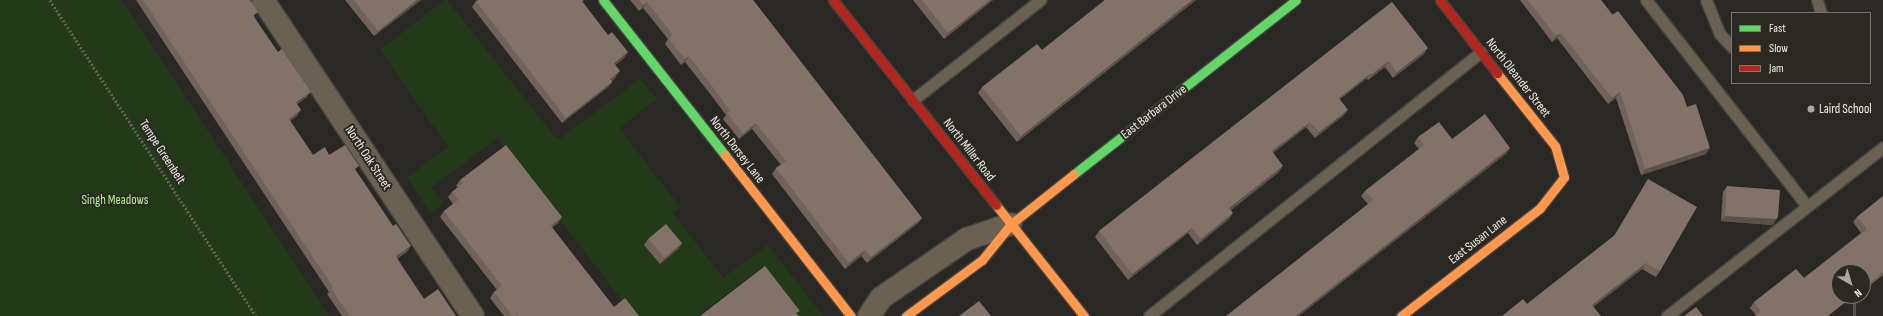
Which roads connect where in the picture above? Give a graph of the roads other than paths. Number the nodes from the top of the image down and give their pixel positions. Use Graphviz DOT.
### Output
graph roads {
  1 [pos="263,0"];
  2 [pos="603,0"];
  3 [pos="833,0"];
  4 [pos="1040,0"];
  5 [pos="1296,0"];
  6 [pos="1440,0"];
  7 [pos="1646,0"];
  8 [pos="1706,0"];
  9 [pos="1817,0"];
  10 [pos="1821,12"];
  11 [pos="1731,46"];
  12 [pos="1481,52"];
  13 [pos="913,100"];
  14 [pos="1883,147"];
  15 [pos="1564,177"];
  16 [pos="1807,206"];
  17 [pos="1011,224"];
  18 [pos="894,289"];
  19 [pos="908,314"];
  20 [pos="472,316"];
  21 [pos="851,316"];
  22 [pos="869,316"];
  23 [pos="1084,316"];
  24 [pos="1149,316"];
  25 [pos="1401,316"];
  26 [pos="1667,316"];
  1 -- 20 [label="street, North Oak Street"];
  2 -- 21 [label="street, North Dorsey Lane"];
  3 -- 13 [label="street, North Miller Road"];
  4 -- 13 [label="lane"];
  5 -- 17 [label="street, East Barbara Drive"];
  6 -- 12 [label="street, North Oleander Street"];
  7 -- 16 [label="lane"];
  8 -- 11 [label="lane"];
  9 -- 10 [label="lane"];
  12 -- 15 [label="street, North Oleander Street"];
  12 -- 24 [label="lane"];
  13 -- 17 [label="street, North Miller Road"];
  14 -- 16 [label="lane"];
  15 -- 25 [label="street, East Susan Lane"];
  16 -- 26 [label="lane"];
  17 -- 18 [label="street, East Barbara Drive"];
  17 -- 19 [label="street, East Barbara Drive"];
  17 -- 23 [label="street, North Miller Road"];
  18 -- 19 [label="street, East Barbara Drive"];
  18 -- 22 [label="street, East Barbara Drive"];
}
